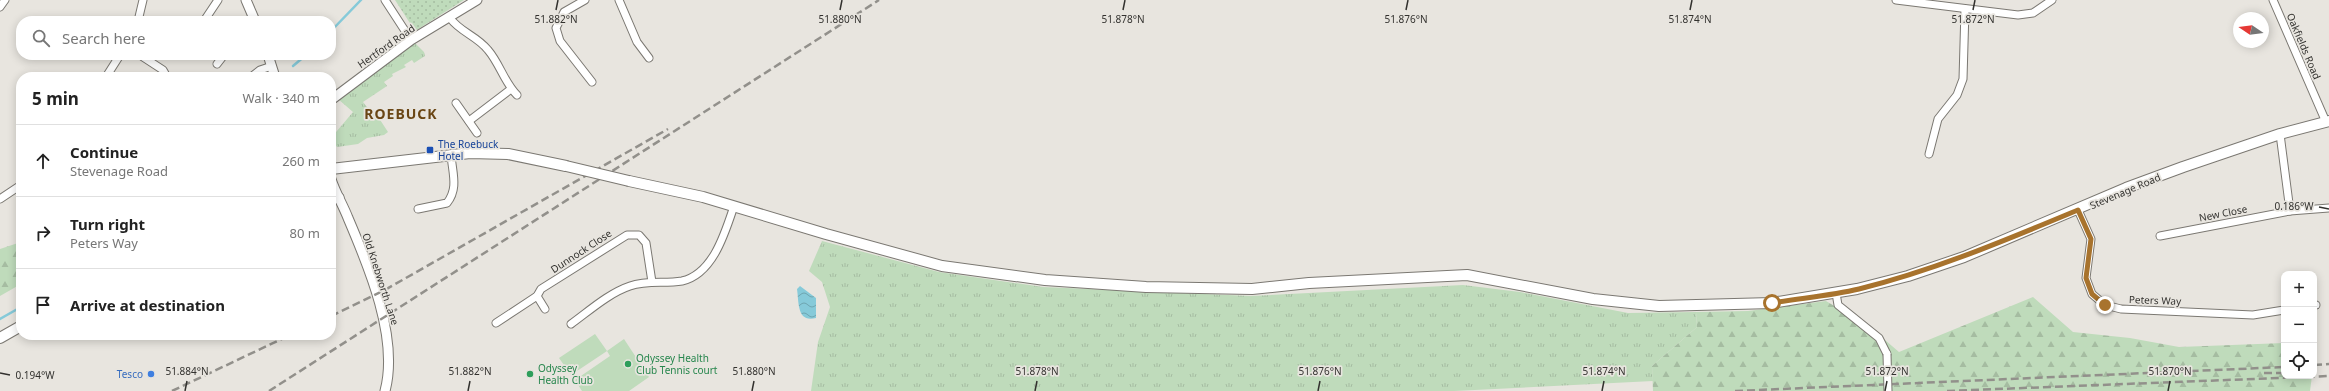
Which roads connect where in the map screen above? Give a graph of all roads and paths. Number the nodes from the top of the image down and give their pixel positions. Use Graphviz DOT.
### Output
graph roads {
  1 [pos="5,0"];
  2 [pos="143,0"];
  3 [pos="218,0"];
  4 [pos="246,0"];
  5 [pos="385,0"];
  6 [pos="477,0"];
  7 [pos="586,0"];
  8 [pos="619,0"];
  9 [pos="1896,0"];
  10 [pos="2052,0"];
  11 [pos="2273,0"];
  12 [pos="0,7"];
  13 [pos="1965,9"];
  14 [pos="139,16"];
  15 [pos="207,16"];
  16 [pos="253,16"];
  17 [pos="450,18"];
  18 [pos="410,40"];
  19 [pos="649,58"];
  20 [pos="117,60"];
  21 [pos="148,60"];
  22 [pos="220,60"];
  23 [pos="270,60"];
  24 [pos="217,64"];
  25 [pos="272,66"];
  26 [pos="109,72"];
  27 [pos="164,72"];
  28 [pos="257,72"];
  29 [pos="274,72"];
  30 [pos="592,82"];
  31 [pos="511,88"];
  32 [pos="517,95"];
  33 [pos="336,96"];
  34 [pos="456,103"];
  35 [pos="469,121"];
  36 [pos="2327,122"];
  37 [pos="477,133"];
  38 [pos="2280,134"];
  39 [pos="451,154"];
  40 [pos="1929,154"];
  41 [pos="336,168"];
  42 [pos="16,188"];
  43 [pos="336,189"];
  44 [pos="340,197"];
  45 [pos="0,199"];
  46 [pos="336,199"];
  47 [pos="734,206"];
  48 [pos="2329,208"];
  49 [pos="418,209"];
  50 [pos="2078,210"];
  51 [pos="2290,210"];
  52 [pos="2160,236"];
  53 [pos="652,282"];
  54 [pos="1836,294"];
  55 [pos="537,296"];
  56 [pos="545,309"];
  57 [pos="2281,310"];
  58 [pos="496,323"];
  59 [pos="571,324"];
  60 [pos="16,329"];
  61 [pos="0,338"];
  62 [pos="385,391"];
  63 [pos="1888,391"];
  1 -- 12 [label="street"];
  2 -- 14 [label="street"];
  3 -- 15 [label="street"];
  4 -- 16 [label="street"];
  5 -- 18 [label="street"];
  6 -- 17 [label="street, Hertford Road"];
  7 -- 30 [label="street"];
  8 -- 19 [label="street"];
  9 -- 13 [label="street"];
  10 -- 13 [label="street"];
  11 -- 36 [label="street, Oakfields Road"];
  13 -- 40 [label="street"];
  17 -- 18 [label="street, Hertford Road"];
  17 -- 31 [label="street"];
  18 -- 33 [label="street, Hertford Road"];
  20 -- 26 [label="street"];
  21 -- 27 [label="street"];
  22 -- 24 [label="street"];
  23 -- 25 [label="street"];
  25 -- 28 [label="street"];
  25 -- 29 [label="street"];
  31 -- 32 [label="street"];
  31 -- 35 [label="street"];
  34 -- 35 [label="street"];
  35 -- 37 [label="street"];
  36 -- 38 [label="main road, Stevenage Road"];
  38 -- 50 [label="main road, Stevenage Road"];
  38 -- 51 [label="street"];
  39 -- 41 [label="main road, Stevenage Road"];
  39 -- 47 [label="main road, Stevenage Road, bridge"];
  39 -- 49 [label="street"];
  42 -- 45 [label="street"];
  43 -- 44 [label="street, Old Knebworth Lane"];
  44 -- 46 [label="street"];
  44 -- 62 [label="street, Old Knebworth Lane"];
  47 -- 53 [label="street"];
  47 -- 54 [label="main road, Stevenage Road"];
  48 -- 51 [label="street, New Close"];
  50 -- 54 [label="main road, Stevenage Road"];
  50 -- 57 [label="street, Peters Way"];
  51 -- 52 [label="street, New Close"];
  53 -- 55 [label="street, Dunnock Close"];
  53 -- 59 [label="street"];
  54 -- 63 [label="street, bridge"];
  55 -- 56 [label="street"];
  55 -- 58 [label="street, Dunnock Close"];
  60 -- 61 [label="main road"];
}
